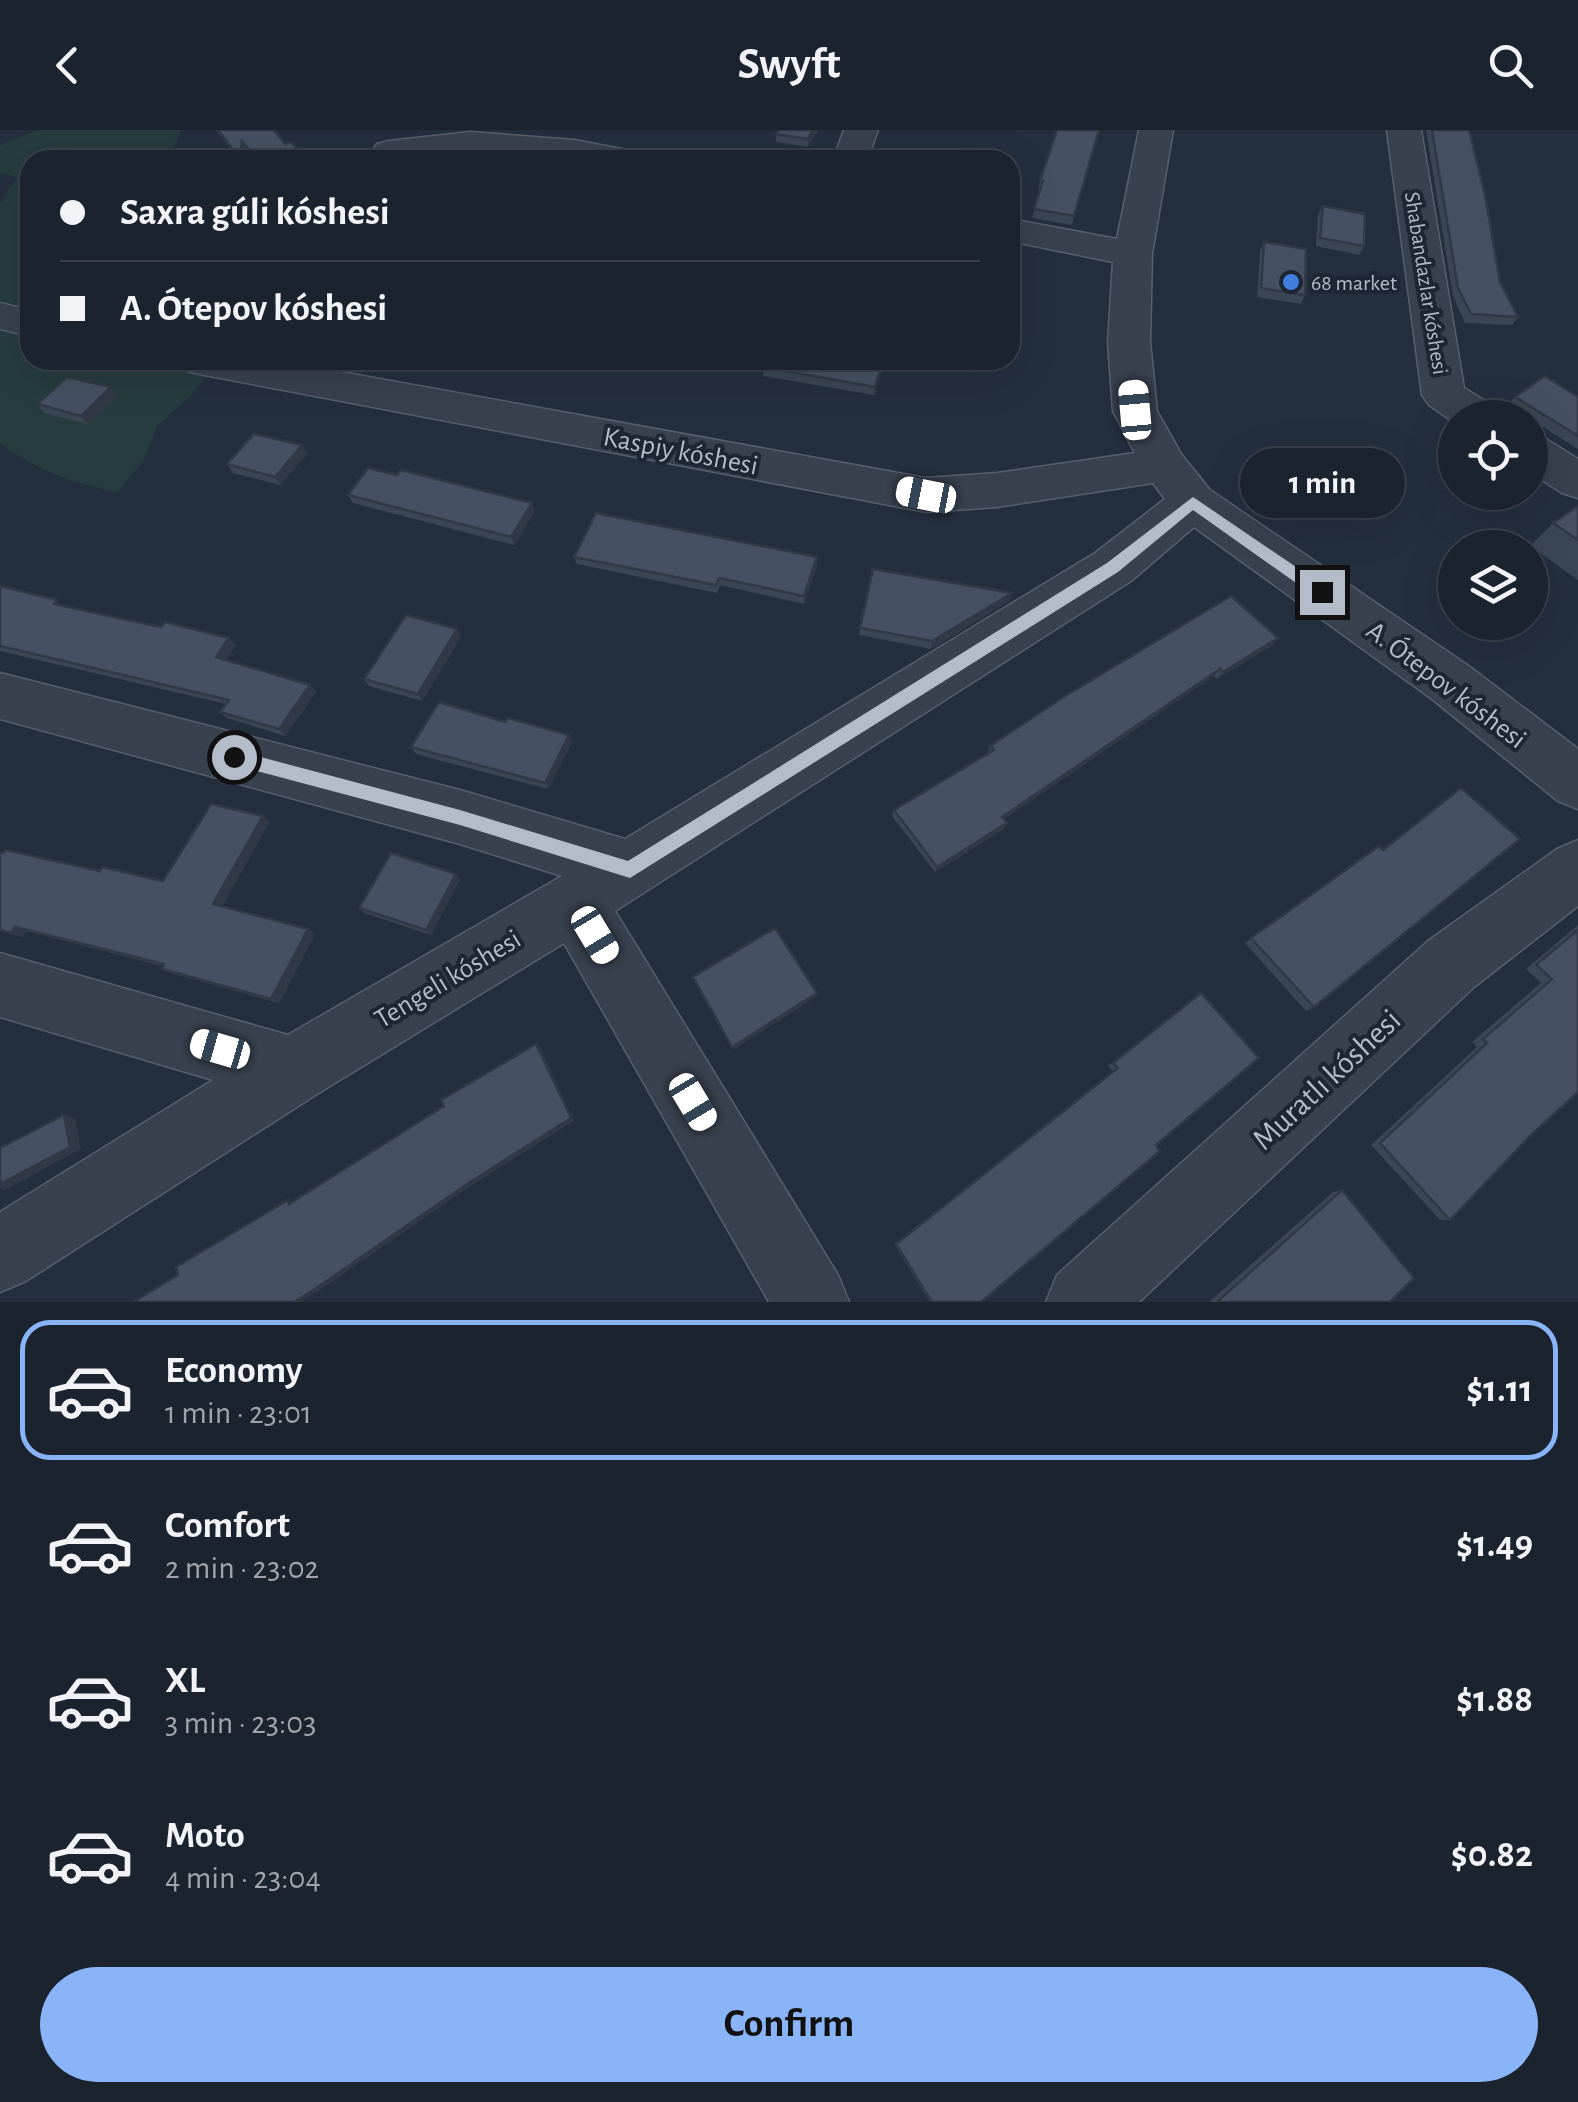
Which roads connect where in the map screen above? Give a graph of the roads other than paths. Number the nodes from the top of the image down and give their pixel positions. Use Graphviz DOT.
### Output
graph roads {
  1 [pos="1156,130"];
  2 [pos="1404,130"];
  3 [pos="581,140"];
  4 [pos="398,150"];
  5 [pos="606,150"];
  6 [pos="1020,232"];
  7 [pos="1133,254"];
  8 [pos="253,370"];
  9 [pos="1452,400"];
  10 [pos="1548,462"];
  11 [pos="1578,482"];
  12 [pos="1179,483"];
  13 [pos="0,696"];
  14 [pos="1578,783"];
  15 [pos="1578,869"];
  16 [pos="602,886"];
  17 [pos="0,984"];
  18 [pos="292,1070"];
  19 [pos="0,1255"];
  20 [pos="812,1302"];
  21 [pos="1084,1302"];
  1 -- 7 [label="street, A. Ótepov kóshesi"];
  2 -- 9 [label="street, Shabandazlar kóshesi"];
  3 -- 4 [label="street"];
  3 -- 5 [label="street"];
  6 -- 7 [label="street"];
  7 -- 12 [label="street, A. Ótepov kóshesi"];
  8 -- 12 [label="street, Kaspiy kóshesi"];
  10 -- 11 [label="street"];
  12 -- 14 [label="street, A. Ótepov kóshesi"];
  12 -- 16 [label="street, Tengeli kóshesi"];
  13 -- 16 [label="street"];
  15 -- 21 [label="street, Muratlı kóshesi"];
  16 -- 18 [label="street, Tengeli kóshesi"];
  16 -- 20 [label="street"];
  17 -- 18 [label="street"];
  18 -- 19 [label="street, Tengeli kóshesi"];
}
